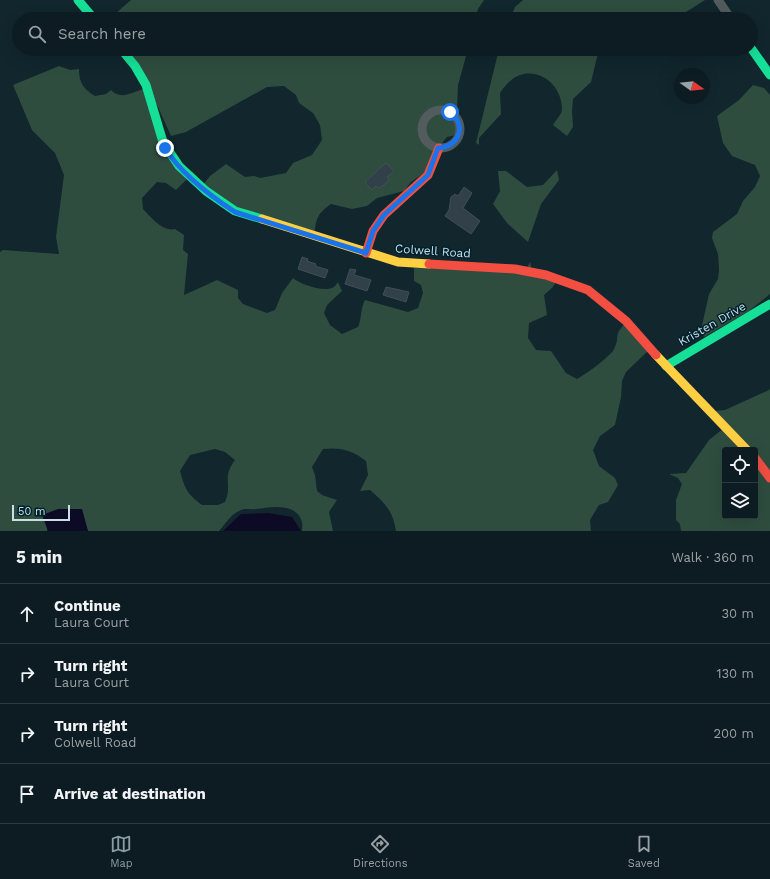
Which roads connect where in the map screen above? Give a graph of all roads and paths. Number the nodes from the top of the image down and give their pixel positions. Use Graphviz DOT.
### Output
graph roads {
  1 [pos="78,0"];
  2 [pos="718,0"];
  3 [pos="88,12"];
  4 [pos="726,12"];
  5 [pos="126,56"];
  6 [pos="757,56"];
  7 [pos="770,75"];
  8 [pos="438,148"];
  9 [pos="366,253"];
  10 [pos="770,304"];
  11 [pos="666,366"];
  12 [pos="744,447"];
  13 [pos="758,462"];
  14 [pos="770,478"];
  1 -- 3 [label="street"];
  2 -- 4 [label="street"];
  5 -- 9 [label="street, Colwell Road"];
  6 -- 7 [label="street"];
  8 -- 8 [label="street"];
  8 -- 9 [label="street"];
  9 -- 11 [label="street, Colwell Road"];
  10 -- 11 [label="street, Kristen Drive"];
  11 -- 12 [label="street, Colwell Road"];
  13 -- 14 [label="street"];
}
